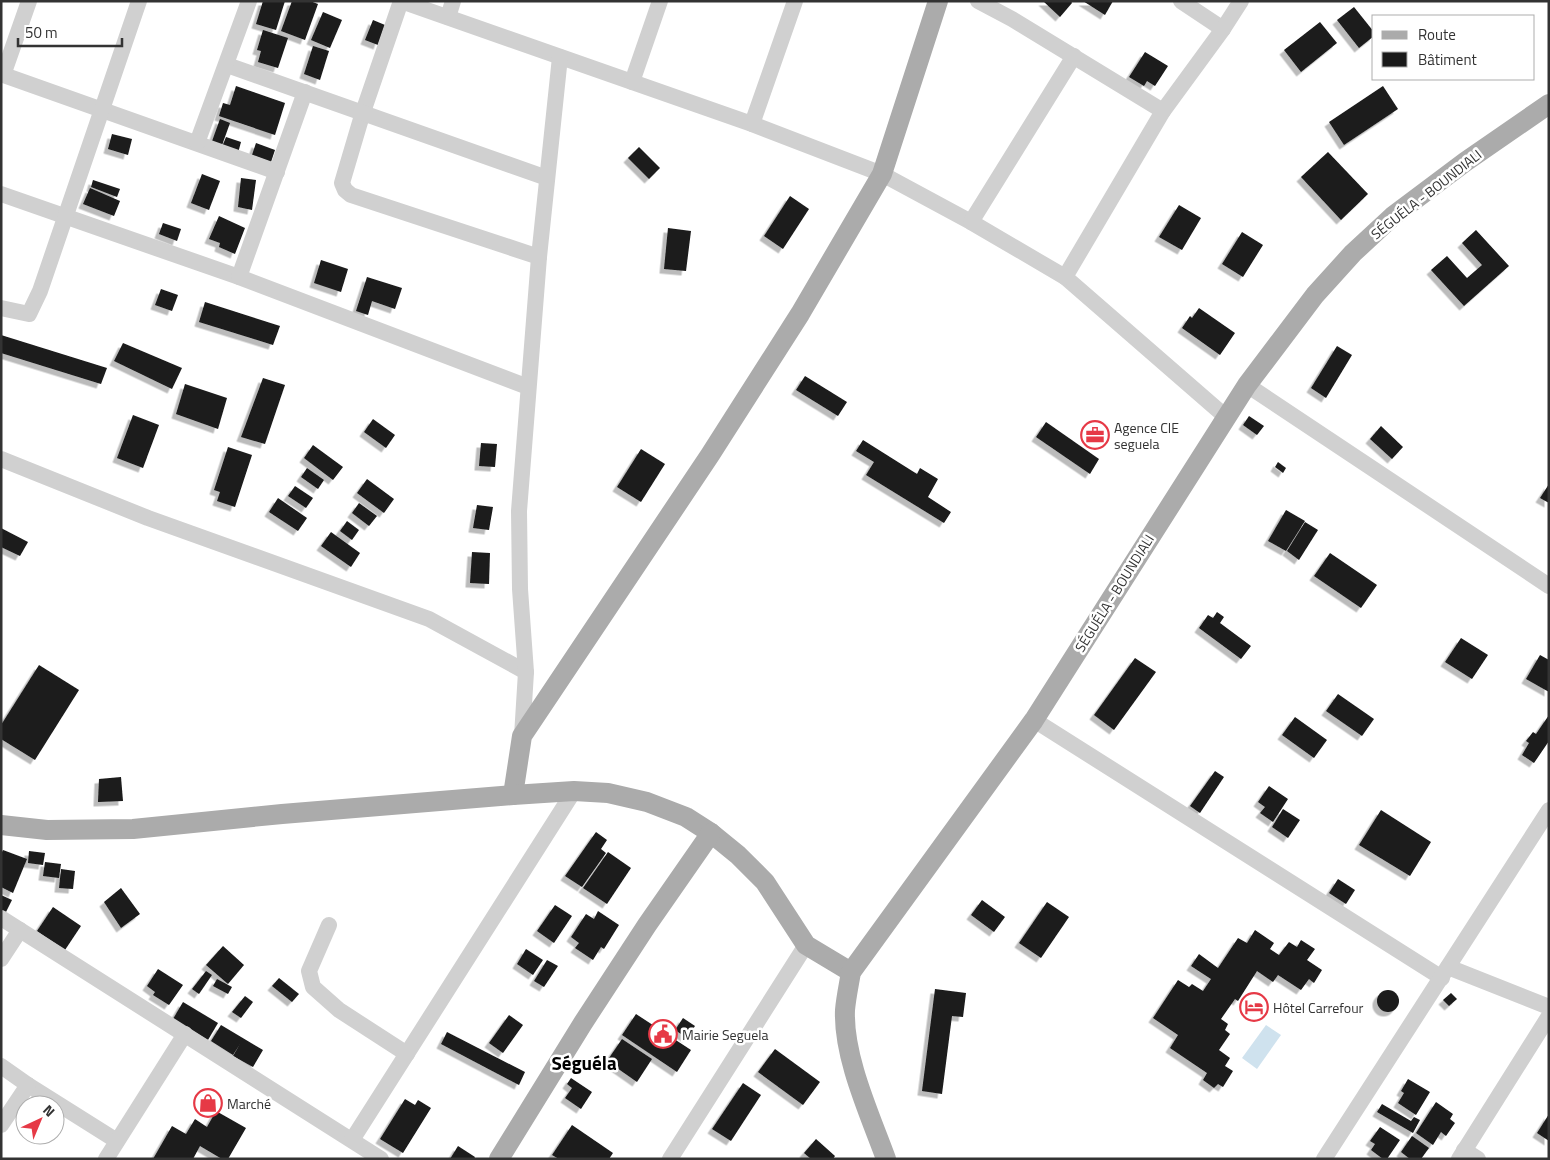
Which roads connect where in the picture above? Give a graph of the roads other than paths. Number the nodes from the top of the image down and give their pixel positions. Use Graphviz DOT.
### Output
graph roads {
  1 [pos="29,1"];
  2 [pos="139,1"];
  3 [pos="249,1"];
  4 [pos="401,1"];
  5 [pos="453,1"];
  6 [pos="660,1"];
  7 [pos="796,1"];
  8 [pos="938,1"];
  9 [pos="978,1"];
  10 [pos="1181,1"];
  11 [pos="1241,1"];
  12 [pos="448,17"];
  13 [pos="1223,29"];
  14 [pos="1074,56"];
  15 [pos="560,57"];
  16 [pos="227,65"];
  17 [pos="2,75"];
  18 [pos="632,82"];
  19 [pos="305,92"];
  20 [pos="1549,104"];
  21 [pos="101,110"];
  22 [pos="1163,111"];
  23 [pos="363,112"];
  24 [pos="752,124"];
  25 [pos="197,143"];
  26 [pos="277,172"];
  27 [pos="882,174"];
  28 [pos="547,178"];
  29 [pos="1,194"];
  30 [pos="64,217"];
  31 [pos="971,222"];
  32 [pos="539,257"];
  33 [pos="239,277"];
  34 [pos="1065,277"];
  35 [pos="1,308"];
  36 [pos="1247,385"];
  37 [pos="528,387"];
  38 [pos="1226,417"];
  39 [pos="1,459"];
  40 [pos="1549,586"];
  41 [pos="526,672"];
  42 [pos="1034,720"];
  43 [pos="522,736"];
  44 [pos="574,791"];
  45 [pos="513,795"];
  46 [pos="1549,810"];
  47 [pos="1,825"];
  48 [pos="711,832"];
  49 [pos="1,918"];
  50 [pos="329,925"];
  51 [pos="20,930"];
  52 [pos="806,945"];
  53 [pos="1,959"];
  54 [pos="851,972"];
  55 [pos="1445,973"];
  56 [pos="1549,1007"];
  57 [pos="1549,1016"];
  58 [pos="185,1034"];
  59 [pos="407,1054"];
  60 [pos="1,1066"];
  61 [pos="28,1085"];
  62 [pos="1,1125"];
  63 [pos="352,1140"];
  64 [pos="117,1141"];
  65 [pos="1461,1155"];
  66 [pos="106,1159"];
  67 [pos="381,1159"];
  68 [pos="499,1159"];
  69 [pos="670,1159"];
  70 [pos="886,1159"];
  71 [pos="1324,1159"];
  72 [pos="1478,1159"];
  1 -- 17 [label="street"];
  2 -- 21 [label="street"];
  3 -- 16 [label="street"];
  4 -- 12 [label="street"];
  4 -- 23 [label="street"];
  5 -- 12 [label="street"];
  6 -- 18 [label="street"];
  7 -- 24 [label="street"];
  8 -- 27 [label="main road"];
  9 -- 14 [label="street"];
  10 -- 13 [label="street"];
  11 -- 13 [label="street"];
  12 -- 15 [label="street"];
  13 -- 22 [label="street"];
  14 -- 22 [label="street"];
  14 -- 31 [label="street"];
  15 -- 18 [label="street"];
  15 -- 28 [label="street"];
  16 -- 19 [label="street"];
  16 -- 25 [label="street"];
  17 -- 21 [label="street"];
  18 -- 24 [label="street"];
  19 -- 23 [label="street"];
  19 -- 26 [label="street"];
  20 -- 36 [label="main road, SÉGUÉLA - BOUNDIALI"];
  21 -- 25 [label="street"];
  21 -- 30 [label="street"];
  22 -- 34 [label="street"];
  23 -- 28 [label="street"];
  23 -- 32 [label="street"];
  24 -- 27 [label="street"];
  25 -- 26 [label="street"];
  26 -- 33 [label="street"];
  27 -- 31 [label="street"];
  27 -- 43 [label="main road"];
  28 -- 32 [label="street"];
  29 -- 30 [label="street"];
  30 -- 33 [label="street"];
  30 -- 35 [label="street"];
  31 -- 34 [label="street"];
  32 -- 37 [label="street"];
  33 -- 37 [label="street"];
  34 -- 38 [label="street"];
  36 -- 38 [label="main road, SÉGUÉLA - BOUNDIALI"];
  36 -- 40 [label="street"];
  37 -- 41 [label="street"];
  38 -- 42 [label="main road, SÉGUÉLA - BOUNDIALI"];
  39 -- 41 [label="street"];
  41 -- 43 [label="street"];
  42 -- 54 [label="main road, SÉGUÉLA - BOUNDIALI"];
  42 -- 55 [label="street"];
  43 -- 45 [label="main road"];
  44 -- 45 [label="main road"];
  44 -- 48 [label="main road"];
  44 -- 59 [label="street"];
  45 -- 47 [label="main road"];
  46 -- 55 [label="street"];
  48 -- 52 [label="main road"];
  48 -- 68 [label="main road"];
  49 -- 51 [label="street"];
  50 -- 59 [label="street"];
  51 -- 53 [label="street"];
  51 -- 58 [label="street"];
  52 -- 54 [label="main road"];
  52 -- 69 [label="street"];
  54 -- 70 [label="main road"];
  55 -- 56 [label="street"];
  55 -- 71 [label="street"];
  57 -- 65 [label="street"];
  58 -- 63 [label="street"];
  58 -- 64 [label="street"];
  59 -- 63 [label="street"];
  60 -- 61 [label="street"];
  61 -- 62 [label="street"];
  61 -- 64 [label="street"];
  63 -- 67 [label="street"];
  64 -- 66 [label="street"];
  65 -- 72 [label="street"];
}
